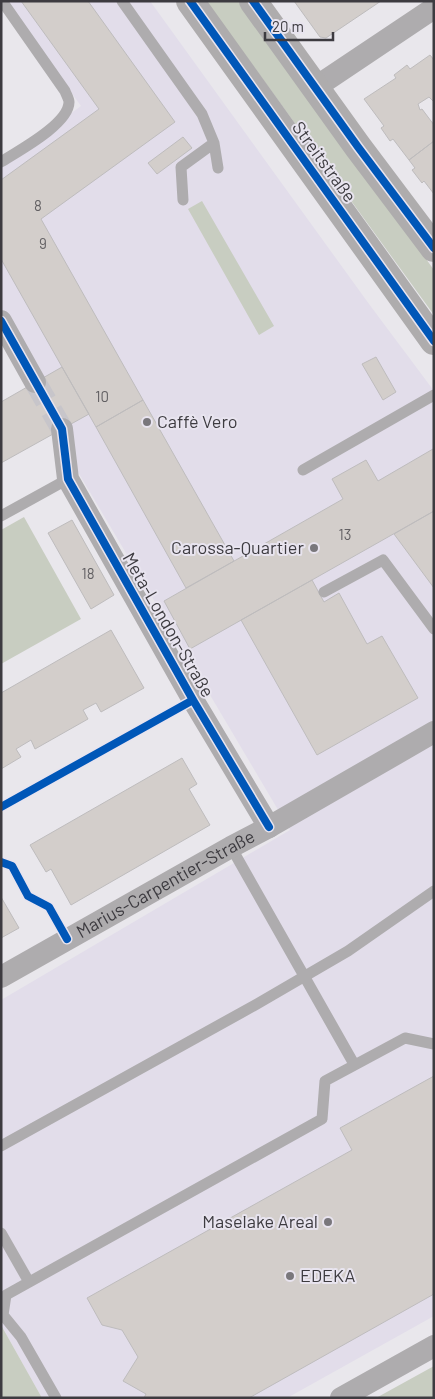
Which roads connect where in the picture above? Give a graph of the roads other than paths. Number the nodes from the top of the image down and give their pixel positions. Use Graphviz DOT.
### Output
graph roads {
  1 [pos="2,1"];
  2 [pos="122,1"];
  3 [pos="190,1"];
  4 [pos="253,1"];
  5 [pos="434,8"];
  6 [pos="316,87"];
  7 [pos="214,142"];
  8 [pos="1,162"];
  9 [pos="218,168"];
  10 [pos="183,200"];
  11 [pos="434,248"];
  12 [pos="1,321"];
  13 [pos="434,341"];
  14 [pos="36,382"];
  15 [pos="434,395"];
  16 [pos="62,429"];
  17 [pos="302,470"];
  18 [pos="68,479"];
  19 [pos="1,516"];
  20 [pos="324,592"];
  21 [pos="434,629"];
  22 [pos="434,732"];
  23 [pos="269,827"];
  24 [pos="231,847"];
  25 [pos="434,891"];
  26 [pos="1,977"];
  27 [pos="304,977"];
  28 [pos="434,1044"];
  29 [pos="354,1064"];
  30 [pos="1,1146"];
  31 [pos="1,1233"];
  32 [pos="29,1282"];
  33 [pos="434,1346"];
  34 [pos="56,1398"];
  35 [pos="342,1398"];
  1 -- 8 [label="lane"];
  2 -- 7 [label="lane"];
  3 -- 13 [label="main road, Streitstraße"];
  4 -- 6 [label="main road, Streitstraße"];
  5 -- 6 [label="street"];
  6 -- 11 [label="main road, Streitstraße"];
  7 -- 9 [label="lane"];
  7 -- 10 [label="lane"];
  12 -- 14 [label="street"];
  15 -- 17 [label="lane"];
  16 -- 18 [label="street, Meta-London-Straße"];
  18 -- 19 [label="lane"];
  18 -- 23 [label="street, Meta-London-Straße"];
  20 -- 21 [label="lane"];
  22 -- 23 [label="street, Marius-Carpentier-Straße"];
  23 -- 24 [label="street, Marius-Carpentier-Straße"];
  24 -- 26 [label="street, Marius-Carpentier-Straße"];
  24 -- 27 [label="lane"];
  25 -- 27 [label="lane"];
  27 -- 29 [label="lane"];
  27 -- 30 [label="lane"];
  28 -- 29 [label="lane"];
  29 -- 32 [label="lane"];
  31 -- 32 [label="lane"];
  32 -- 34 [label="lane"];
  33 -- 35 [label="street"];
}
